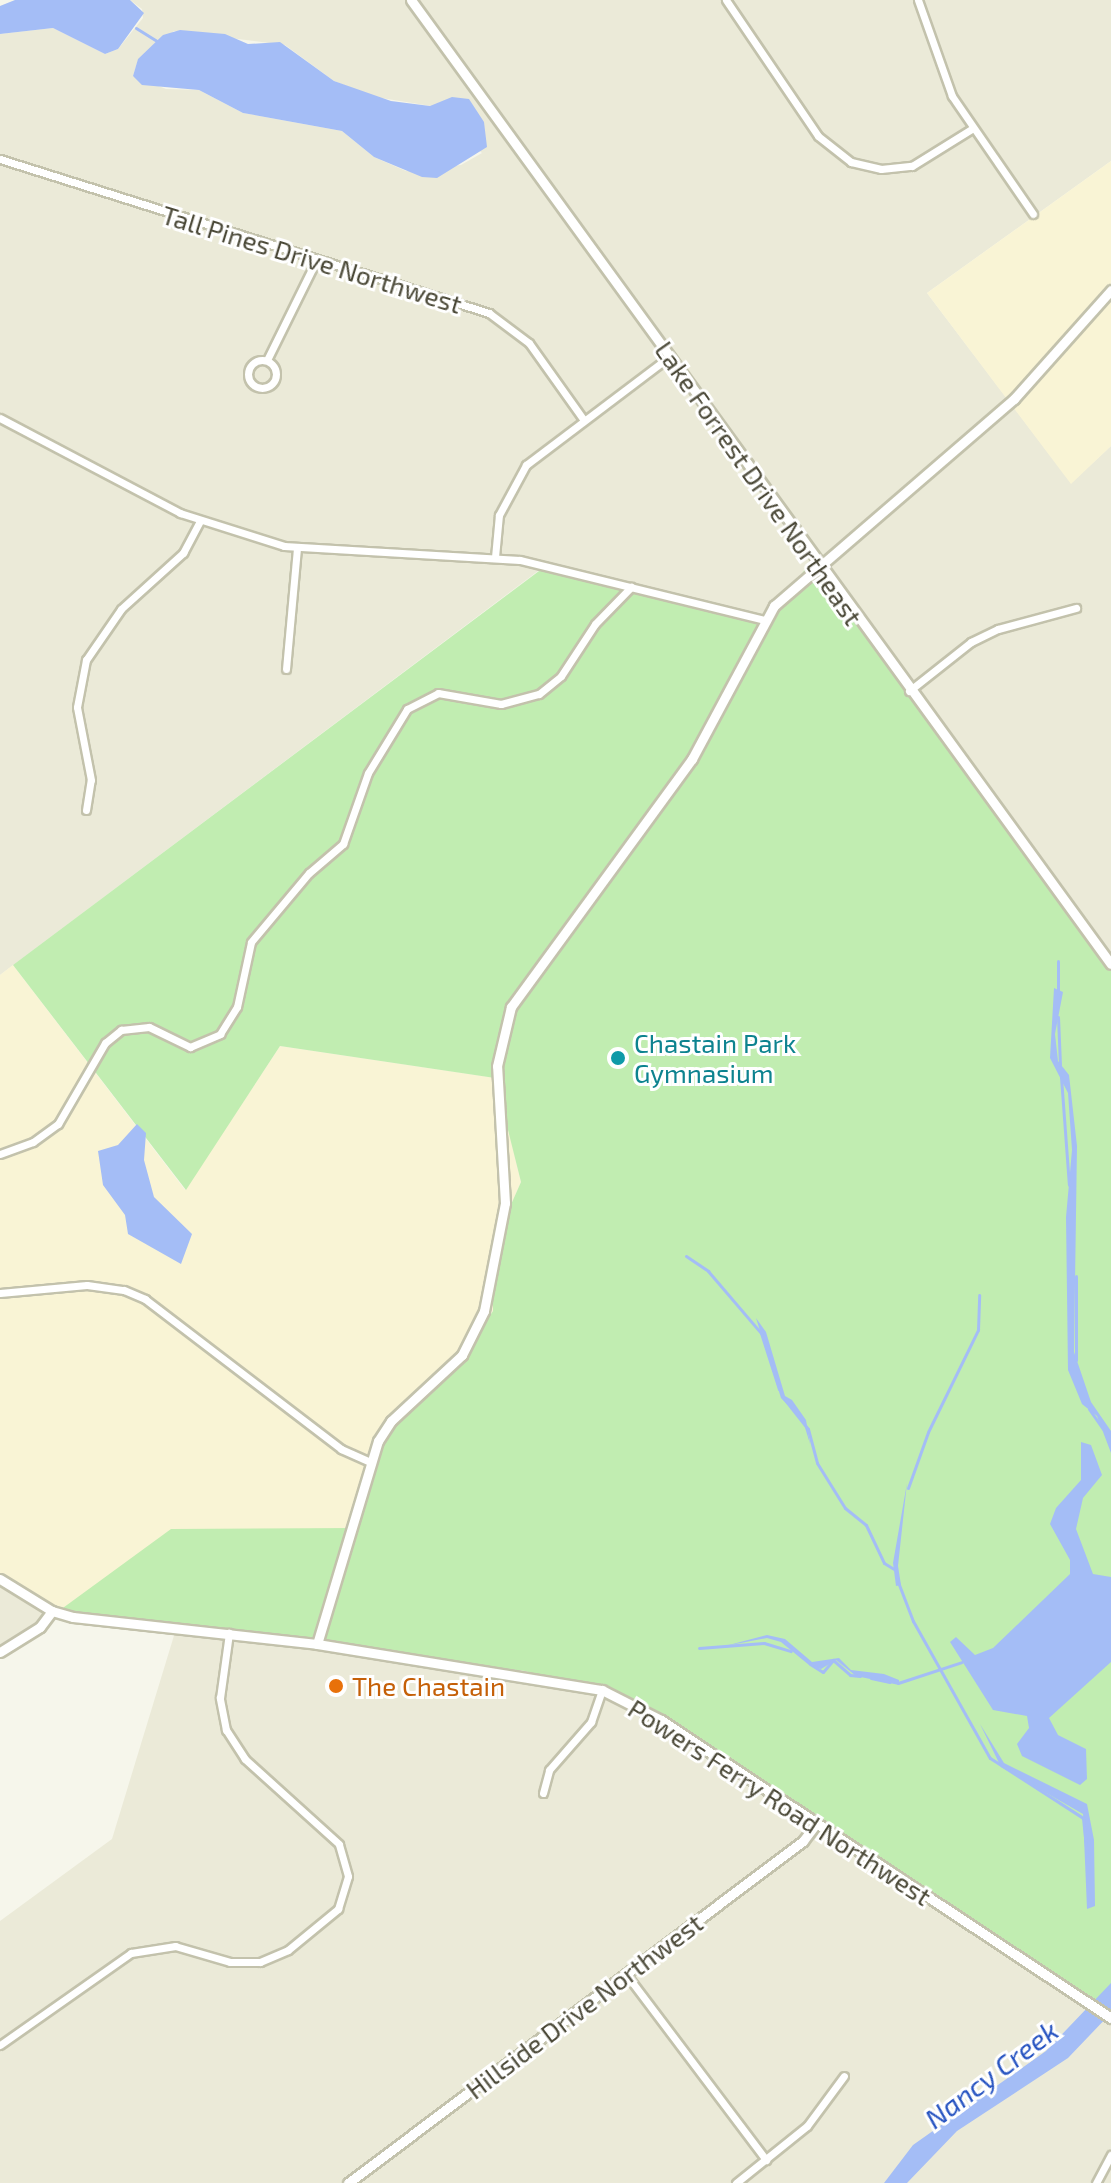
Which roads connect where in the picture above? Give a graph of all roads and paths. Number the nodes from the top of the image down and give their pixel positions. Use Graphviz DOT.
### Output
graph roads {
  1 [pos="411,0"];
  2 [pos="726,0"];
  3 [pos="918,0"];
  4 [pos="973,128"];
  5 [pos="0,159"];
  6 [pos="1033,214"];
  7 [pos="316,261"];
  8 [pos="1111,290"];
  9 [pos="670,356"];
  10 [pos="267,360"];
  11 [pos="0,418"];
  12 [pos="583,419"];
  13 [pos="200,521"];
  14 [pos="297,547"];
  15 [pos="495,557"];
  16 [pos="818,565"];
  17 [pos="631,587"];
  18 [pos="1076,608"];
  19 [pos="764,620"];
  20 [pos="286,669"];
  21 [pos="909,691"];
  22 [pos="86,810"];
  23 [pos="1111,964"];
  24 [pos="0,1154"];
  25 [pos="0,1293"];
  26 [pos="370,1462"];
  27 [pos="0,1579"];
  28 [pos="52,1611"];
  29 [pos="229,1633"];
  30 [pos="317,1644"];
  31 [pos="0,1652"];
  32 [pos="602,1690"];
  33 [pos="543,1793"];
  34 [pos="816,1824"];
  35 [pos="626,1974"];
  36 [pos="1111,2018"];
  37 [pos="0,2045"];
  38 [pos="844,2076"];
  39 [pos="1111,2155"];
  40 [pos="766,2160"];
  41 [pos="348,2183"];
  42 [pos="736,2183"];
  43 [pos="1096,2183"];
  1 -- 9 [label="street, Lake Forrest Drive Northeast"];
  2 -- 4 [label="street"];
  3 -- 4 [label="street"];
  4 -- 6 [label="street"];
  5 -- 7 [label="street, Tall Pines Drive Northwest"];
  7 -- 10 [label="street"];
  7 -- 12 [label="street, Tall Pines Drive Northwest"];
  8 -- 16 [label="street"];
  9 -- 12 [label="street"];
  9 -- 16 [label="street, Lake Forrest Drive Northeast"];
  10 -- 10 [label="street"];
  11 -- 13 [label="street"];
  12 -- 15 [label="street"];
  13 -- 14 [label="street"];
  13 -- 22 [label="street"];
  14 -- 15 [label="street"];
  14 -- 20 [label="street"];
  15 -- 17 [label="street"];
  16 -- 19 [label="street"];
  16 -- 21 [label="street, Lake Forrest Drive Northeast"];
  17 -- 19 [label="street"];
  17 -- 24 [label="street"];
  18 -- 21 [label="street"];
  19 -- 26 [label="street"];
  21 -- 23 [label="street, Lake Forrest Drive Northeast"];
  25 -- 26 [label="street"];
  26 -- 30 [label="street"];
  27 -- 28 [label="street, Powers Ferry Road Northwest"];
  28 -- 29 [label="street, Powers Ferry Road Northwest"];
  28 -- 31 [label="street"];
  29 -- 30 [label="street, Powers Ferry Road Northwest"];
  29 -- 37 [label="street"];
  30 -- 32 [label="street, Powers Ferry Road Northwest"];
  32 -- 33 [label="street"];
  32 -- 34 [label="street, Powers Ferry Road Northwest"];
  34 -- 35 [label="street, Hillside Drive Northwest"];
  34 -- 36 [label="street, Powers Ferry Road Northwest"];
  35 -- 40 [label="street"];
  35 -- 41 [label="street, Hillside Drive Northwest"];
  38 -- 40 [label="street"];
  39 -- 43 [label="street"];
  40 -- 42 [label="street"];
}
